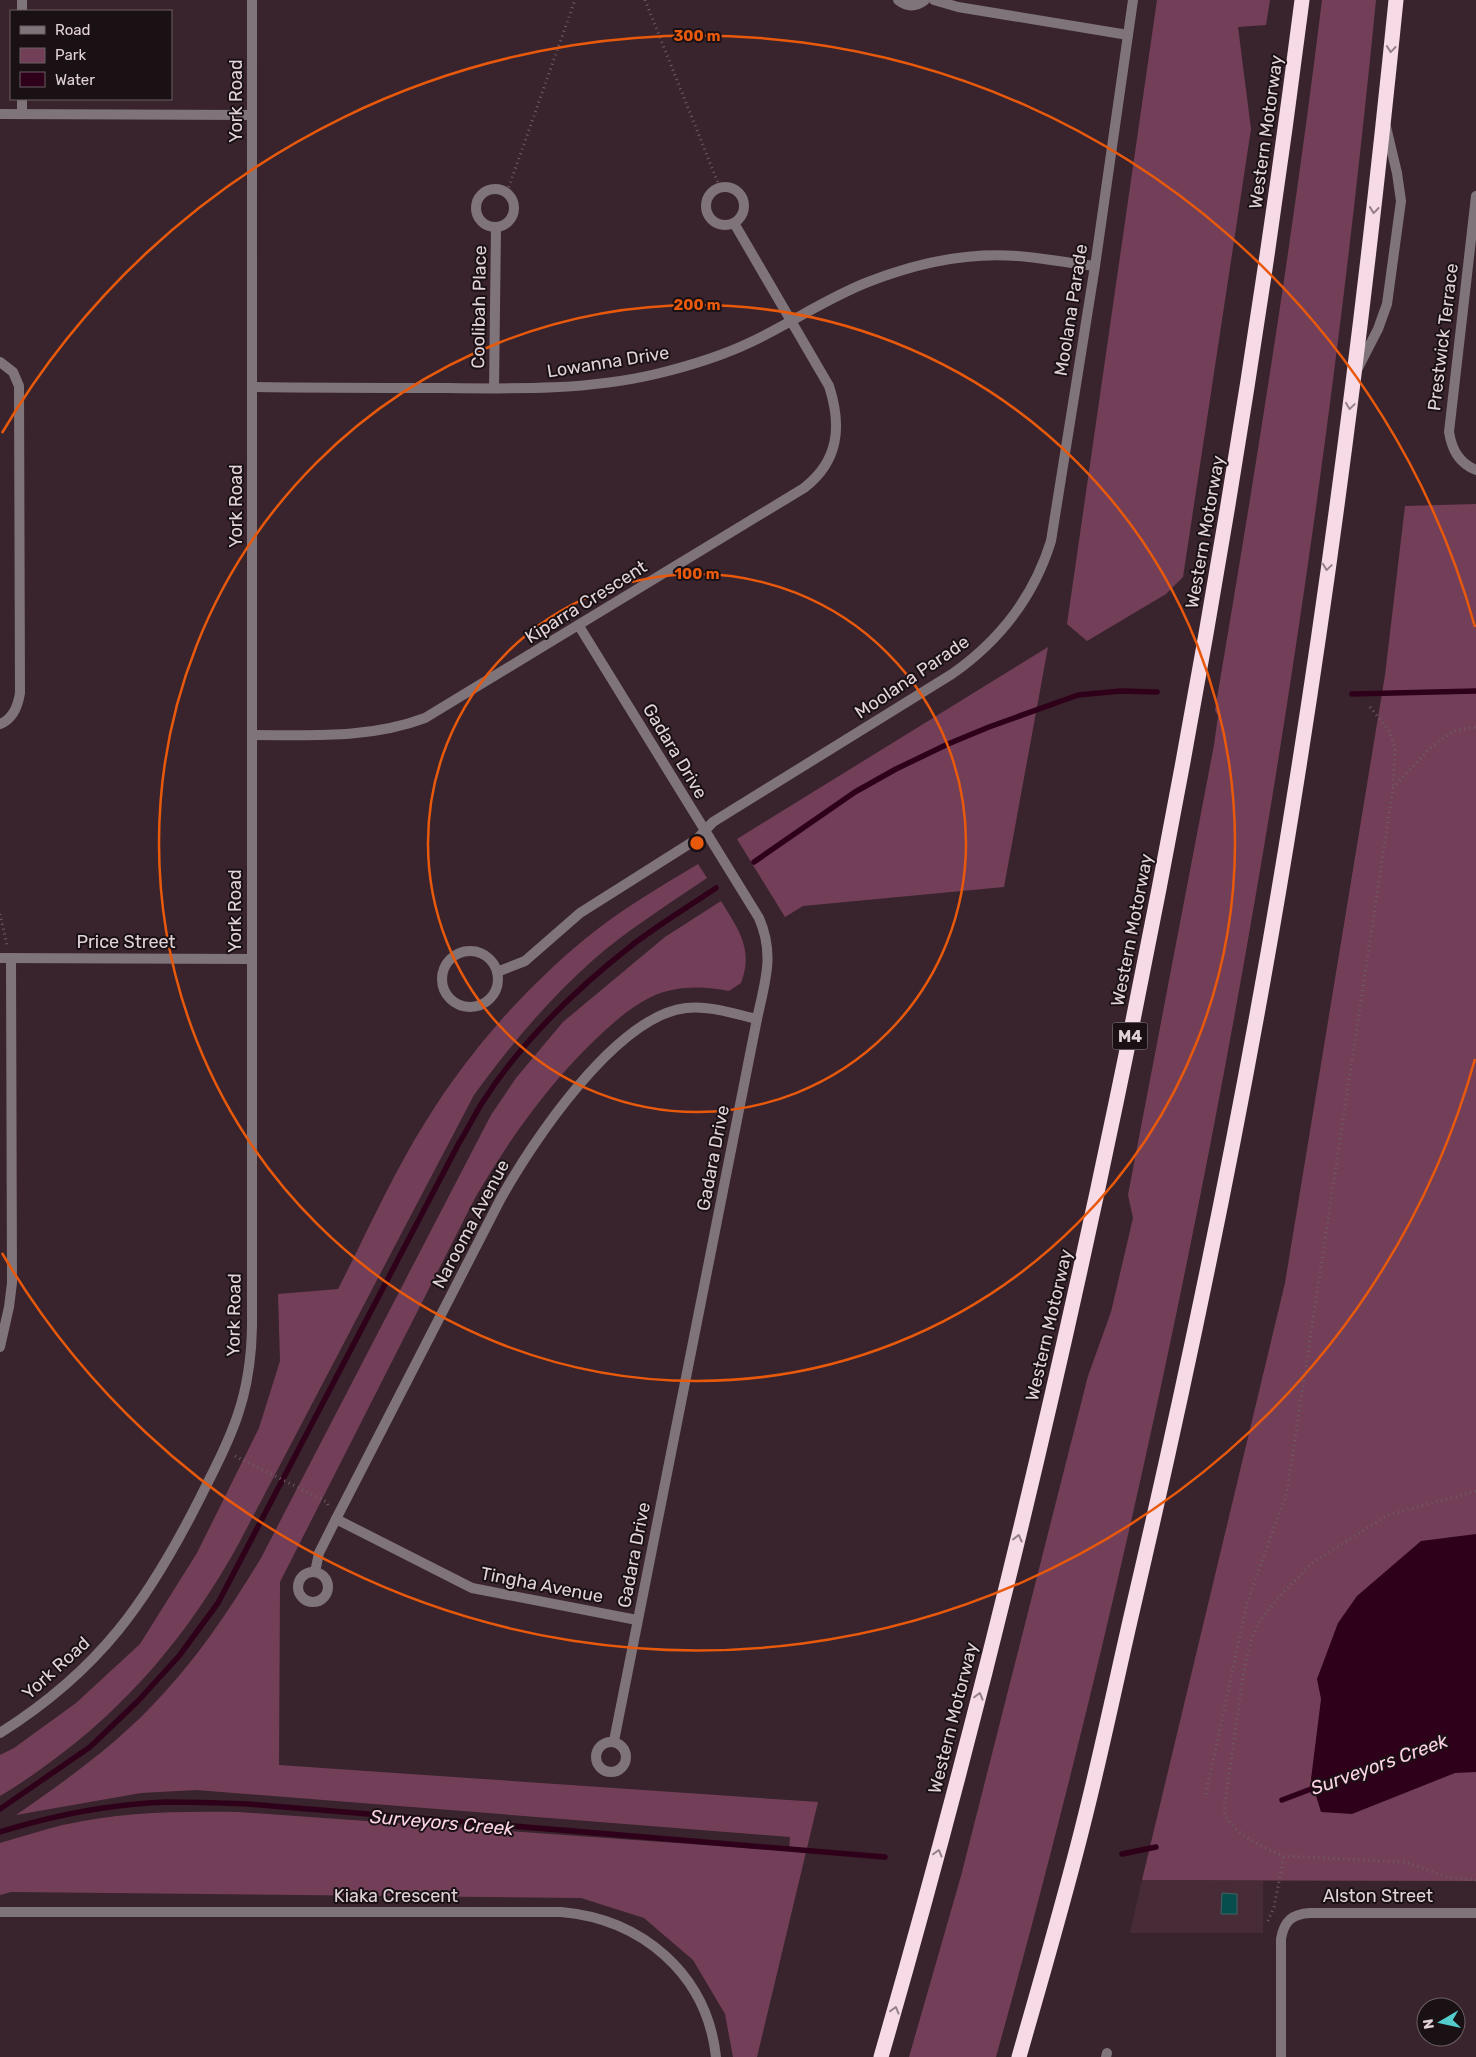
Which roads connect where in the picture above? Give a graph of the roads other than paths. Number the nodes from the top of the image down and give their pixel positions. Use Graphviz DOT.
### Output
graph roads {
  1 [pos="252,0"];
  2 [pos="898,0"];
  3 [pos="925,0"];
  4 [pos="934,0"];
  5 [pos="1133,0"];
  6 [pos="1302,0"];
  7 [pos="1396,0"];
  8 [pos="1128,35"];
  9 [pos="22,100"];
  10 [pos="22,113"];
  11 [pos="0,114"];
  12 [pos="252,114"];
  13 [pos="1384,121"];
  14 [pos="1476,196"];
  15 [pos="734,222"];
  16 [pos="496,227"];
  17 [pos="1095,266"];
  18 [pos="792,321"];
  19 [pos="0,362"];
  20 [pos="1354,376"];
  21 [pos="252,387"];
  22 [pos="494,388"];
  23 [pos="1476,470"];
  24 [pos="579,626"];
  25 [pos="0,724"];
  26 [pos="252,735"];
  27 [pos="704,831"];
  28 [pos="0,958"];
  29 [pos="11,958"];
  30 [pos="252,959"];
  31 [pos="498,972"];
  32 [pos="758,1019"];
  33 [pos="0,1347"];
  34 [pos="336,1519"];
  35 [pos="315,1572"];
  36 [pos="637,1620"];
  37 [pos="0,1733"];
  38 [pos="614,1741"];
  39 [pos="0,1912"];
  40 [pos="1476,1913"];
  41 [pos="716,2057"];
  42 [pos="881,2057"];
  43 [pos="1019,2057"];
  44 [pos="1281,2057"];
  1 -- 12 [label="street, York Road"];
  2 -- 3 [label="street"];
  4 -- 8 [label="street"];
  5 -- 8 [label="street, Moolana Parade"];
  42 -- 6 [label="highway, Western Motorway / M4, one-way"];
  7 -- 13 [label="highway, one-way"];
  8 -- 17 [label="street, Moolana Parade"];
  9 -- 10 [label="street"];
  10 -- 11 [label="street"];
  10 -- 12 [label="street"];
  12 -- 21 [label="street, York Road"];
  13 -- 20 [label="highway, one-way"];
  13 -- 20 [label="street"];
  14 -- 23 [label="street, Prestwick Terrace"];
  15 -- 15 [label="street"];
  15 -- 18 [label="street, Kiparra Crescent"];
  16 -- 16 [label="street, Coolibah Place"];
  16 -- 22 [label="street, Coolibah Place"];
  17 -- 18 [label="street, Lowanna Drive"];
  17 -- 27 [label="street, Moolana Parade"];
  18 -- 22 [label="street, Lowanna Drive"];
  18 -- 24 [label="street, Kiparra Crescent"];
  19 -- 25 [label="street"];
  20 -- 43 [label="highway, one-way"];
  21 -- 22 [label="street, Lowanna Drive"];
  21 -- 26 [label="street, York Road"];
  24 -- 26 [label="street, Kiparra Crescent"];
  24 -- 27 [label="street, Gadara Drive"];
  26 -- 30 [label="street, York Road"];
  27 -- 31 [label="street, Moolana Parade"];
  27 -- 32 [label="street, Gadara Drive"];
  28 -- 29 [label="street, Price Street"];
  29 -- 30 [label="street, Price Street"];
  29 -- 33 [label="street"];
  30 -- 37 [label="street, York Road"];
  31 -- 31 [label="street"];
  32 -- 34 [label="street, Narooma Avenue"];
  32 -- 36 [label="street, Gadara Drive"];
  34 -- 35 [label="street, Narooma Avenue"];
  34 -- 36 [label="street, Tingha Avenue"];
  36 -- 38 [label="street, Gadara Drive"];
  39 -- 41 [label="street, Kiaka Crescent"];
  40 -- 44 [label="street, Alston Street"];
}
